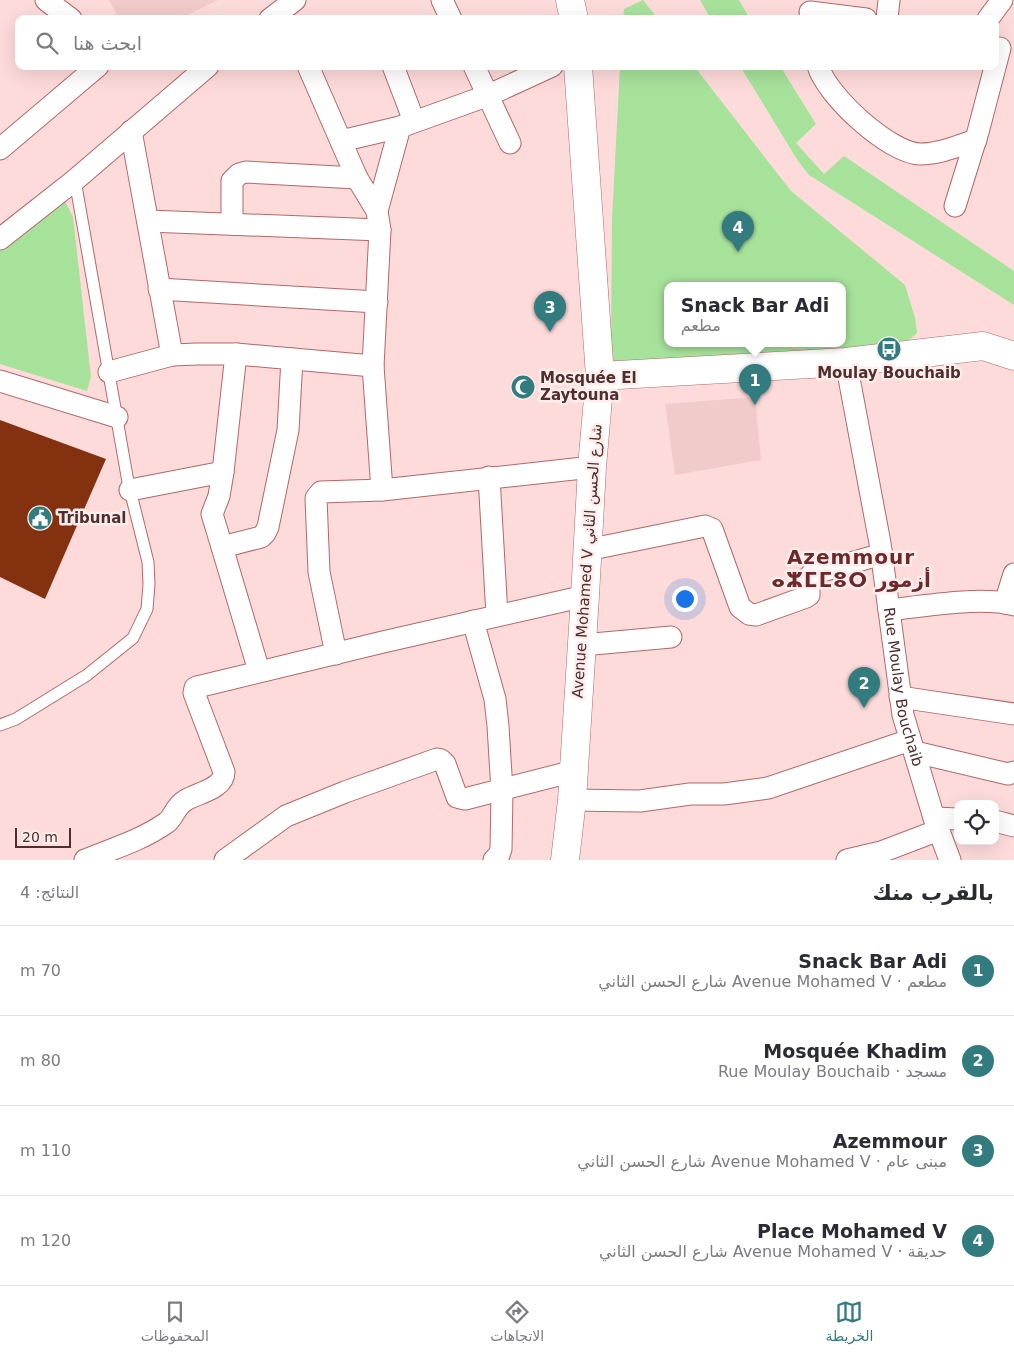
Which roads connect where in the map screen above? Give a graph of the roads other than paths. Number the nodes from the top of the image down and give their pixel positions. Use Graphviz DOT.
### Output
graph roads {
  1 [pos="46,0"];
  2 [pos="442,0"];
  3 [pos="570,0"];
  4 [pos="889,0"];
  5 [pos="1002,0"];
  6 [pos="809,10"];
  7 [pos="66,15"];
  8 [pos="449,15"];
  9 [pos="573,15"];
  10 [pos="841,15"];
  11 [pos="887,15"];
  12 [pos="991,15"];
  13 [pos="1003,49"];
  14 [pos="999,62"];
  15 [pos="93,70"];
  16 [pos="203,70"];
  17 [pos="310,70"];
  18 [pos="394,70"];
  19 [pos="476,70"];
  20 [pos="543,70"];
  21 [pos="578,70"];
  22 [pos="820,70"];
  23 [pos="997,70"];
  24 [pos="488,95"];
  25 [pos="407,124"];
  26 [pos="131,131"];
  27 [pos="976,140"];
  28 [pos="341,141"];
  29 [pos="510,143"];
  30 [pos="0,149"];
  31 [pos="357,178"];
  32 [pos="75,180"];
  33 [pos="955,206"];
  34 [pos="148,220"];
  35 [pos="379,221"];
  36 [pos="232,224"];
  37 [pos="0,239"];
  38 [pos="159,289"];
  39 [pos="377,302"];
  40 [pos="236,354"];
  41 [pos="172,355"];
  42 [pos="1014,356"];
  43 [pos="292,359"];
  44 [pos="846,362"];
  45 [pos="373,366"];
  46 [pos="109,372"];
  47 [pos="600,376"];
  48 [pos="0,381"];
  49 [pos="117,417"];
  50 [pos="592,467"];
  51 [pos="223,472"];
  52 [pos="489,477"];
  53 [pos="130,490"];
  54 [pos="382,490"];
  55 [pos="222,547"];
  56 [pos="587,550"];
  57 [pos="882,554"];
  58 [pos="1014,574"];
  59 [pos="585,596"];
  60 [pos="1010,604"];
  61 [pos="889,610"];
  62 [pos="498,615"];
  63 [pos="473,622"];
  64 [pos="671,637"];
  65 [pos="582,645"];
  66 [pos="336,654"];
  67 [pos="259,671"];
  68 [pos="900,697"];
  69 [pos="1014,714"];
  70 [pos="0,725"];
  71 [pos="913,746"];
  72 [pos="574,771"];
  73 [pos="1014,772"];
  74 [pos="502,791"];
  75 [pos="572,800"];
  76 [pos="954,820"];
  77 [pos="999,822"];
  78 [pos="937,824"];
  79 [pos="1014,826"];
  80 [pos="85,860"];
  81 [pos="225,860"];
  82 [pos="494,860"];
  83 [pos="565,860"];
  84 [pos="847,860"];
  85 [pos="950,860"];
  1 -- 7 [label="street"];
  2 -- 8 [label="street"];
  3 -- 9 [label="main road"];
  4 -- 11 [label="street"];
  5 -- 12 [label="street"];
  6 -- 10 [label="street"];
  13 -- 14 [label="street"];
  15 -- 30 [label="street"];
  16 -- 26 [label="street"];
  17 -- 28 [label="street"];
  18 -- 25 [label="street"];
  19 -- 24 [label="street"];
  20 -- 24 [label="street"];
  21 -- 47 [label="main road, Avenue Mohamed V شارع الحسن الثاني"];
  22 -- 27 [label="street"];
  23 -- 27 [label="street"];
  24 -- 25 [label="street"];
  24 -- 29 [label="street"];
  25 -- 28 [label="street"];
  25 -- 35 [label="street"];
  26 -- 32 [label="street"];
  26 -- 34 [label="street"];
  27 -- 33 [label="street"];
  28 -- 31 [label="street"];
  31 -- 35 [label="street"];
  31 -- 36 [label="street"];
  32 -- 37 [label="street"];
  32 -- 46 [label="lane"];
  34 -- 36 [label="street"];
  34 -- 38 [label="street"];
  35 -- 36 [label="street"];
  35 -- 39 [label="street"];
  38 -- 39 [label="street"];
  38 -- 41 [label="street"];
  39 -- 45 [label="street"];
  40 -- 41 [label="street"];
  40 -- 43 [label="street"];
  40 -- 51 [label="street"];
  41 -- 46 [label="street"];
  42 -- 44 [label="main road"];
  43 -- 45 [label="street"];
  43 -- 55 [label="street"];
  44 -- 47 [label="main road"];
  44 -- 57 [label="street, Rue Moulay Bouchaib"];
  45 -- 54 [label="street"];
  46 -- 49 [label="lane"];
  47 -- 50 [label="main road, Avenue Mohamed V شارع الحسن الثاني"];
  48 -- 49 [label="street"];
  49 -- 53 [label="lane"];
  50 -- 52 [label="street"];
  50 -- 56 [label="main road, Avenue Mohamed V شارع الحسن الثاني"];
  51 -- 53 [label="street"];
  51 -- 55 [label="street"];
  52 -- 54 [label="street"];
  52 -- 62 [label="street"];
  53 -- 70 [label="lane"];
  54 -- 66 [label="street"];
  55 -- 67 [label="street"];
  56 -- 57 [label="street"];
  56 -- 59 [label="main road, Avenue Mohamed V شارع الحسن الثاني"];
  57 -- 61 [label="street, Rue Moulay Bouchaib"];
  58 -- 60 [label="street"];
  59 -- 62 [label="street"];
  59 -- 65 [label="main road, Avenue Mohamed V شارع الحسن الثاني"];
  60 -- 61 [label="street"];
  61 -- 68 [label="street, Rue Moulay Bouchaib"];
  62 -- 63 [label="street"];
  63 -- 66 [label="street"];
  63 -- 74 [label="street"];
  64 -- 65 [label="street"];
  65 -- 72 [label="main road, Avenue Mohamed V شارع الحسن الثاني"];
  66 -- 67 [label="street"];
  67 -- 80 [label="street"];
  68 -- 69 [label="street"];
  68 -- 71 [label="street, Rue Moulay Bouchaib"];
  71 -- 73 [label="street"];
  71 -- 75 [label="street"];
  71 -- 78 [label="street, Rue Moulay Bouchaib"];
  72 -- 74 [label="street"];
  72 -- 75 [label="main road, Avenue Mohamed V شارع الحسن الثاني"];
  74 -- 81 [label="street"];
  74 -- 82 [label="street"];
  75 -- 83 [label="main road, Avenue Mohamed V شارع الحسن الثاني"];
  76 -- 78 [label="street"];
  77 -- 79 [label="street"];
  78 -- 84 [label="street"];
  78 -- 85 [label="street, Rue Moulay Bouchaib"];
}
